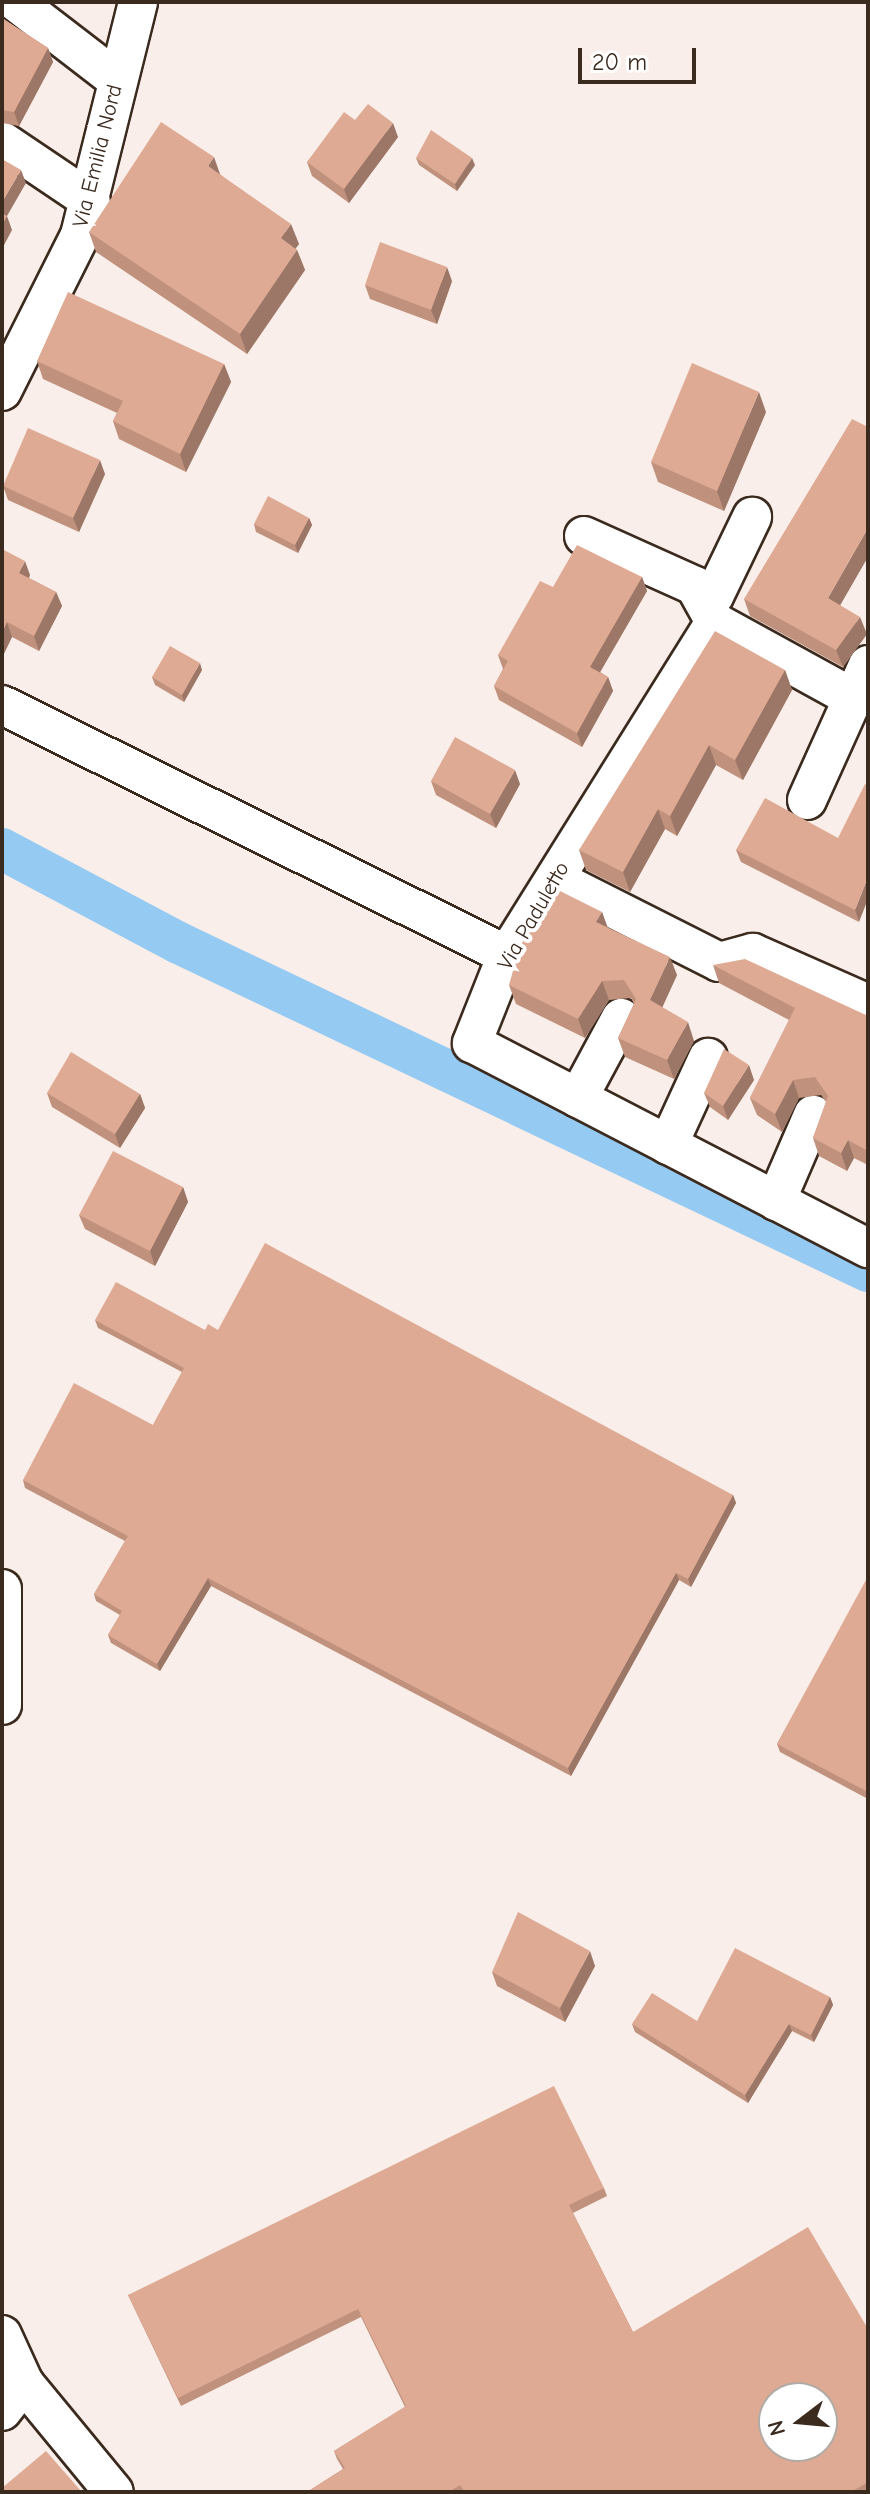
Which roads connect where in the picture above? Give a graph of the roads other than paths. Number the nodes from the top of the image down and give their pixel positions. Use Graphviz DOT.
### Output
graph roads {
  1 [pos="16,2"];
  2 [pos="138,2"];
  3 [pos="116,79"];
  4 [pos="2,141"];
  5 [pos="91,201"];
  6 [pos="17,323"];
  7 [pos="2,391"];
  8 [pos="752,517"];
  9 [pos="584,536"];
  10 [pos="709,611"];
  11 [pos="860,682"];
  12 [pos="2,705"];
  13 [pos="807,800"];
  14 [pos="555,879"];
  15 [pos="507,955"];
  16 [pos="868,1004"];
  17 [pos="621,1018"];
  18 [pos="708,1058"];
  19 [pos="578,1098"];
  20 [pos="813,1115"];
  21 [pos="668,1145"];
  22 [pos="776,1201"];
  23 [pos="868,1248"];
  24 [pos="2,1589"];
  25 [pos="2,1705"];
  26 [pos="2,2335"];
  27 [pos="13,2397"];
  28 [pos="114,2492"];
  1 -- 3 [label="street"];
  2 -- 3 [label="street, Via Emilia Nord"];
  3 -- 5 [label="street, Via Emilia Nord"];
  4 -- 5 [label="street"];
  5 -- 6 [label="street, Via Emilia Nord"];
  6 -- 7 [label="street, Via Emilia Nord"];
  8 -- 10 [label="street, Via Paduletto"];
  9 -- 10 [label="street"];
  10 -- 11 [label="street"];
  10 -- 14 [label="street, Via Paduletto"];
  11 -- 13 [label="street"];
  12 -- 15 [label="street"];
  14 -- 15 [label="street, Via Paduletto"];
  14 -- 16 [label="street"];
  15 -- 19 [label="street, Via Paduletto"];
  17 -- 19 [label="street"];
  18 -- 21 [label="street"];
  19 -- 21 [label="street, Via Paduletto"];
  20 -- 22 [label="street"];
  21 -- 22 [label="street, Via Paduletto"];
  22 -- 23 [label="street, Via Paduletto"];
  24 -- 25 [label="street"];
  26 -- 27 [label="street"];
  27 -- 28 [label="street"];
}
